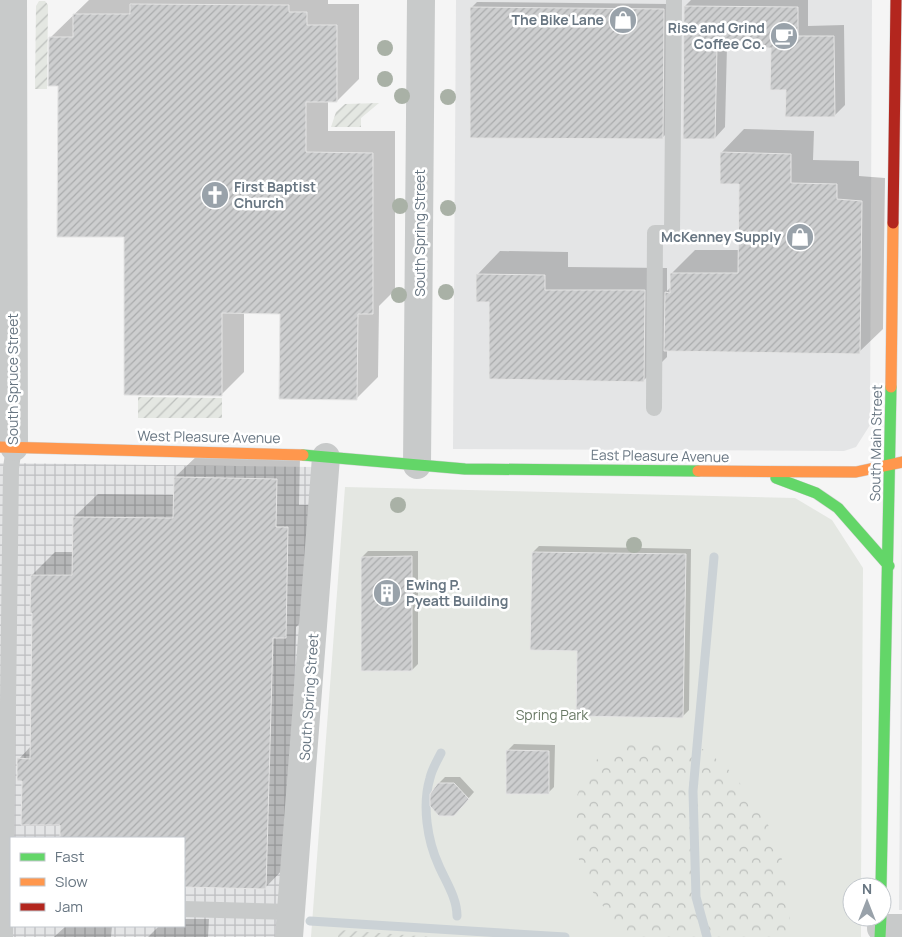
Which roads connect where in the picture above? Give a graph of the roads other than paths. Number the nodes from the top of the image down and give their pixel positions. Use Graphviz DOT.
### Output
graph roads {
  1 [pos="13,0"];
  2 [pos="421,0"];
  3 [pos="674,0"];
  4 [pos="896,0"];
  5 [pos="654,408"];
  6 [pos="7,447"];
  7 [pos="326,457"];
  8 [pos="902,462"];
  9 [pos="417,465"];
  10 [pos="890,465"];
  11 [pos="753,472"];
  12 [pos="889,566"];
  13 [pos="881,877"];
  14 [pos="5,905"];
  15 [pos="185,909"];
  16 [pos="290,924"];
  17 [pos="5,937"];
  1 -- 6 [label="street, South Spruce Street"];
  2 -- 9 [label="street, South Spring Street"];
  3 -- 5 [label="lane"];
  4 -- 10 [label="street, South Main Street"];
  6 -- 7 [label="street, West Pleasure Avenue"];
  6 -- 14 [label="lane, South Spruce Street"];
  7 -- 9 [label="street, West Pleasure Avenue"];
  7 -- 16 [label="street, South Spring Street"];
  8 -- 10 [label="street, East Pleasure Avenue"];
  9 -- 11 [label="street, East Pleasure Avenue"];
  10 -- 11 [label="street, East Pleasure Avenue"];
  10 -- 12 [label="street, South Main Street"];
  11 -- 12 [label="street"];
  12 -- 13 [label="street, South Main Street"];
  14 -- 17 [label="lane, South Spruce Street"];
  15 -- 16 [label="lane"];
}
